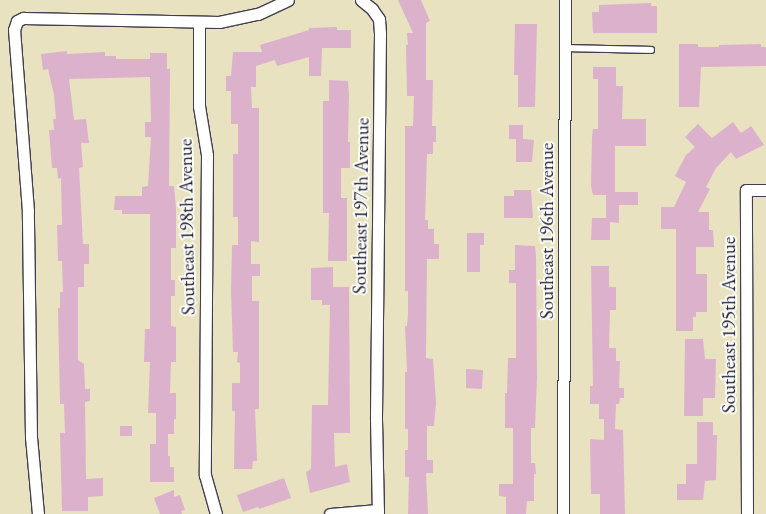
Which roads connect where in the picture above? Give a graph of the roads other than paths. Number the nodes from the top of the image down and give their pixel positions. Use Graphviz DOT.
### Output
graph roads {
  1 [pos="288,0"];
  2 [pos="361,0"];
  3 [pos="565,0"];
  4 [pos="199,23"];
  5 [pos="565,48"];
  6 [pos="651,50"];
  7 [pos="766,190"];
  8 [pos="378,512"];
  9 [pos="38,514"];
  10 [pos="216,514"];
  11 [pos="330,514"];
  12 [pos="563,514"];
  13 [pos="747,514"];
  1 -- 4 [label="street"];
  2 -- 8 [label="street, Southeast 197th Avenue"];
  3 -- 5 [label="street, Southeast 196th Avenue"];
  4 -- 9 [label="street"];
  4 -- 10 [label="street, Southeast 198th Avenue"];
  5 -- 6 [label="lane"];
  5 -- 12 [label="street, Southeast 196th Avenue"];
  7 -- 13 [label="street, Southeast 195th Avenue"];
  8 -- 11 [label="street"];
}
